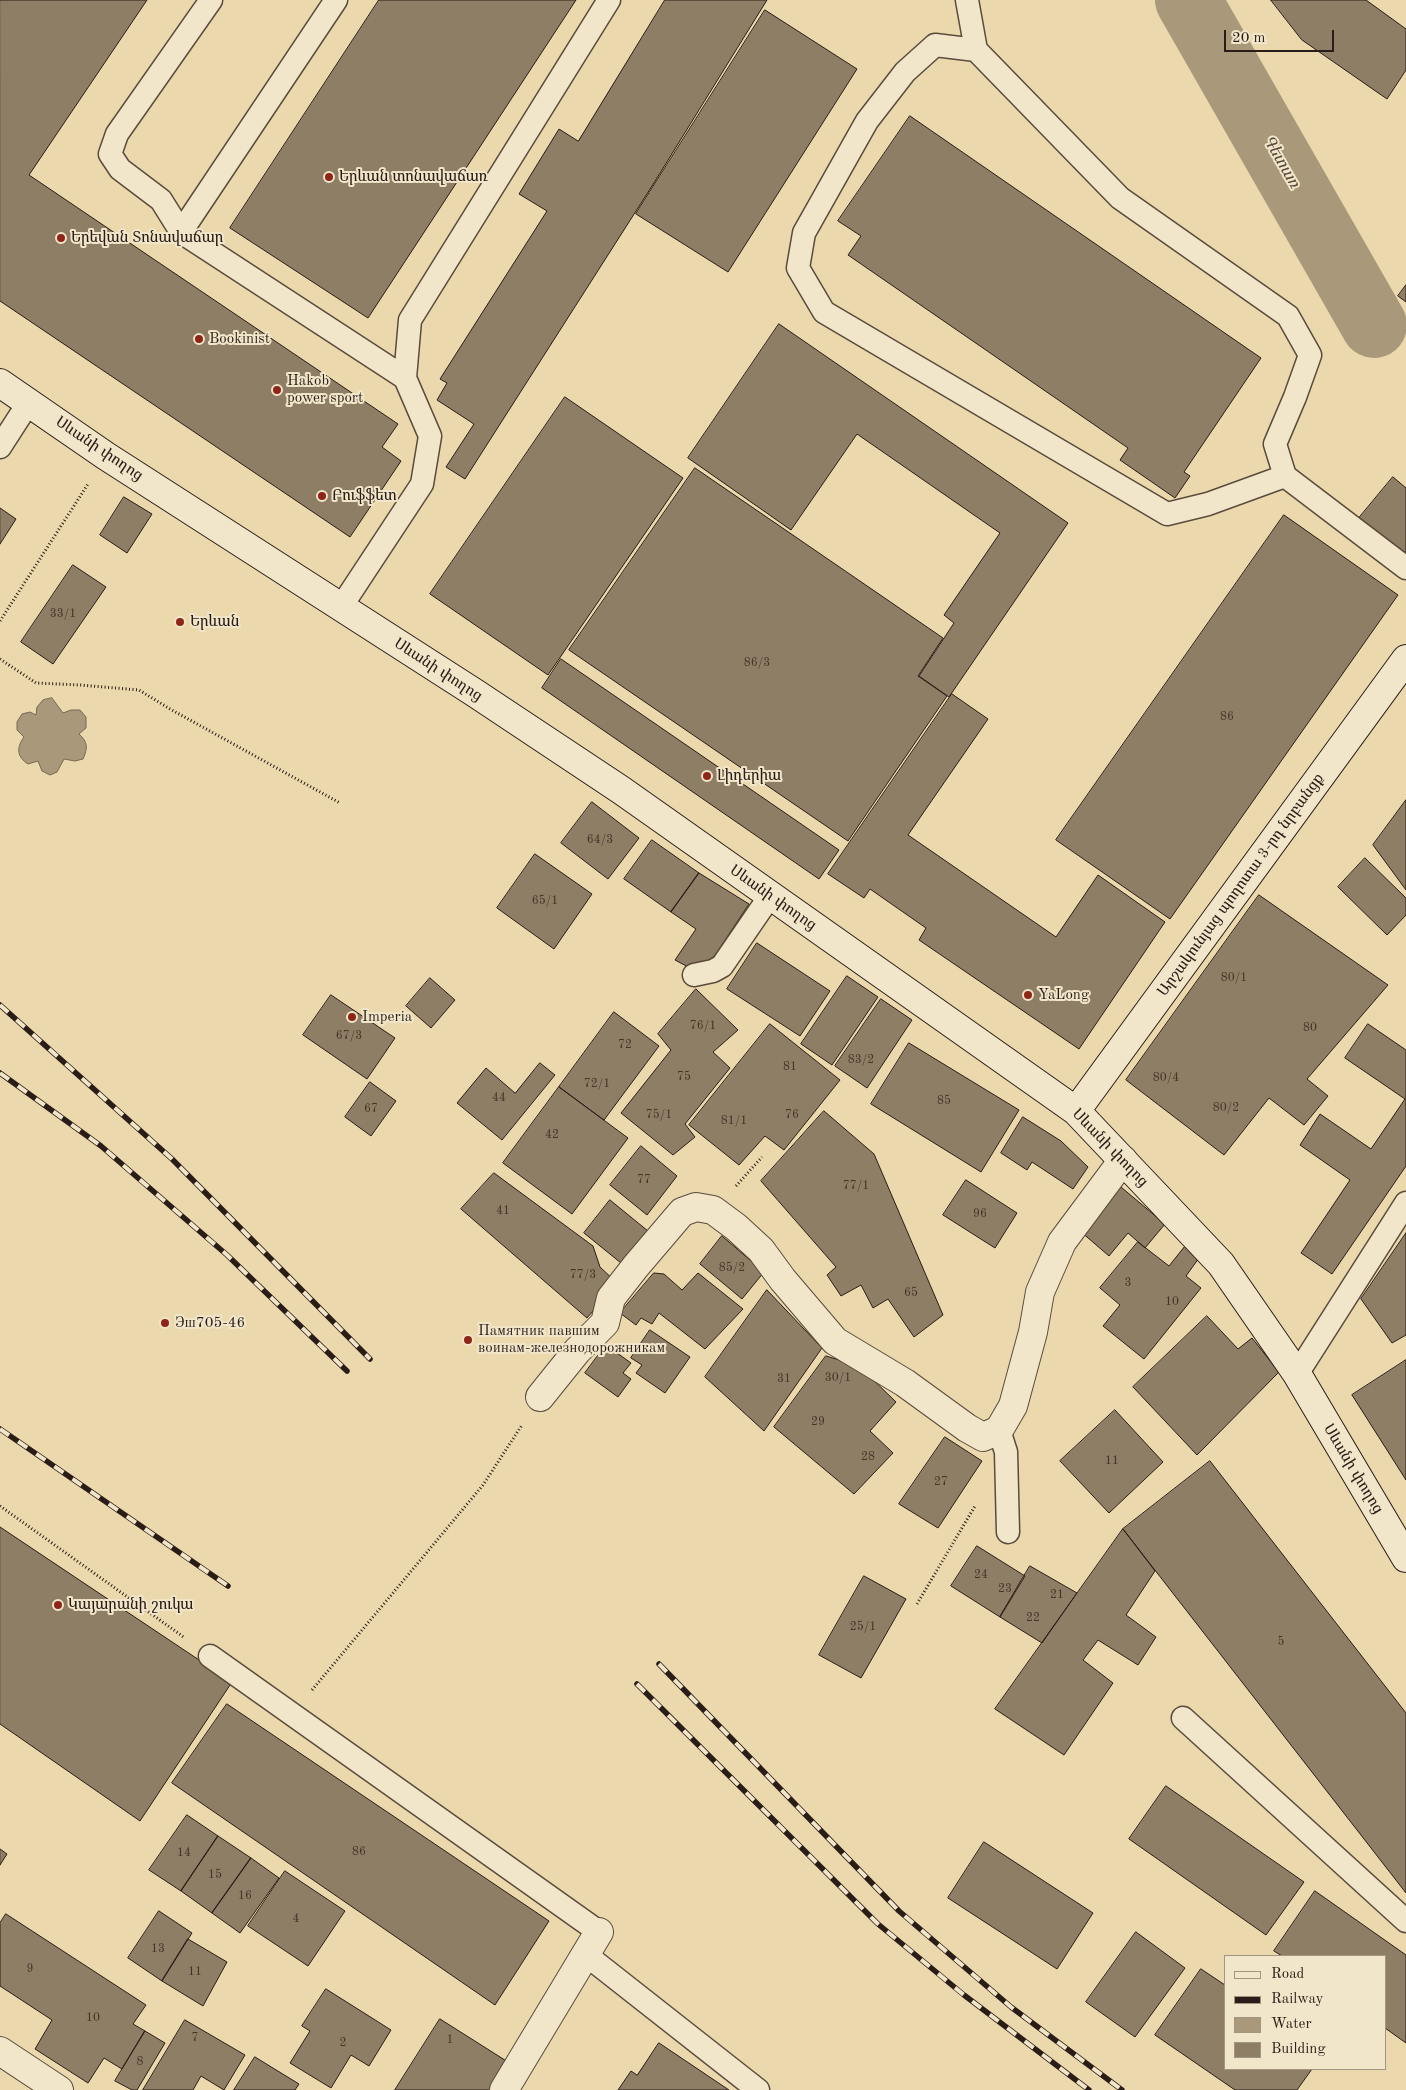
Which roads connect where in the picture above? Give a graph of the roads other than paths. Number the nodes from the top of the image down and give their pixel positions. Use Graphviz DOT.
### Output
graph roads {
  1 [pos="211,0"];
  2 [pos="336,0"];
  3 [pos="609,0"];
  4 [pos="967,0"];
  5 [pos="976,50"];
  6 [pos="181,232"];
  7 [pos="404,378"];
  8 [pos="0,383"];
  9 [pos="28,402"];
  10 [pos="0,447"];
  11 [pos="1285,476"];
  12 [pos="1406,568"];
  13 [pos="341,607"];
  14 [pos="1406,659"];
  15 [pos="770,896"];
  16 [pos="694,975"];
  17 [pos="1076,1111"];
  18 [pos="1123,1160"];
  19 [pos="1406,1203"];
  20 [pos="1298,1374"];
  21 [pos="540,1397"];
  22 [pos="999,1430"];
  23 [pos="1008,1532"];
  24 [pos="1406,1558"];
  25 [pos="210,1656"];
  26 [pos="1183,1718"];
  27 [pos="1406,1921"];
  28 [pos="592,1943"];
  29 [pos="0,2052"];
  30 [pos="59,2090"];
  31 [pos="504,2090"];
  32 [pos="758,2090"];
  1 -- 6 [label="lane"];
  2 -- 6 [label="lane"];
  3 -- 7 [label="lane"];
  4 -- 5 [label="lane"];
  5 -- 11 [label="lane"];
  5 -- 11 [label="lane"];
  6 -- 7 [label="lane"];
  7 -- 13 [label="lane"];
  8 -- 9 [label="street, Սևանի փողոց"];
  9 -- 10 [label="lane"];
  9 -- 13 [label="street, Սևանի փողոց"];
  11 -- 12 [label="lane"];
  13 -- 15 [label="street, Սևանի փողոց"];
  14 -- 17 [label="street, Արշակունյաց պողոտա 3-րդ նրբանցք"];
  15 -- 16 [label="lane"];
  15 -- 17 [label="street, Սևանի փողոց"];
  17 -- 18 [label="street, Սևանի փողոց"];
  18 -- 20 [label="street, Սևանի փողոց"];
  18 -- 22 [label="street"];
  19 -- 20 [label="lane"];
  20 -- 24 [label="street, Սևանի փողոց"];
  21 -- 22 [label="street"];
  22 -- 23 [label="lane"];
  25 -- 28 [label="lane"];
  26 -- 27 [label="lane"];
  28 -- 31 [label="street"];
  28 -- 32 [label="lane"];
  29 -- 30 [label="street"];
}
